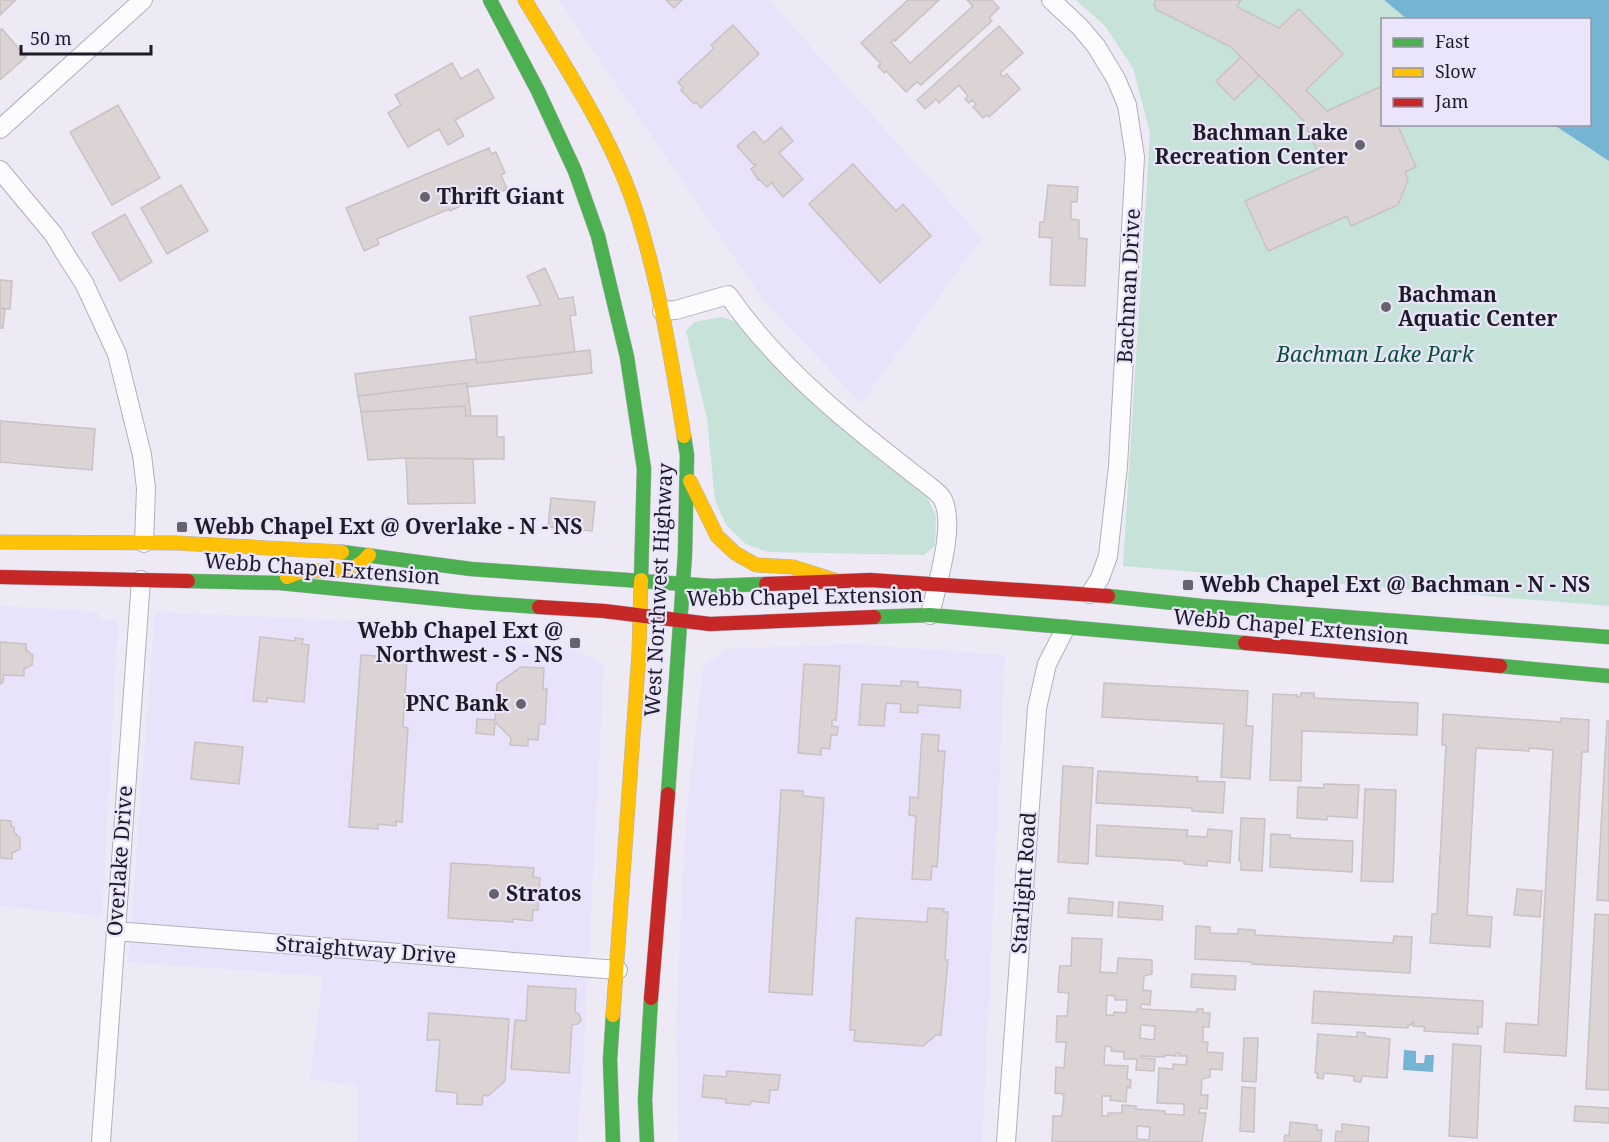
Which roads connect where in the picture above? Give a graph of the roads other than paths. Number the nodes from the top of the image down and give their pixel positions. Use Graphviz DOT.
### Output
graph roads {
  1 [pos="143,0"];
  2 [pos="490,0"];
  3 [pos="525,0"];
  4 [pos="1051,0"];
  5 [pos="538,91"];
  6 [pos="565,110"];
  7 [pos="0,129"];
  8 [pos="0,170"];
  9 [pos="604,174"];
  10 [pos="623,178"];
  11 [pos="662,311"];
  12 [pos="687,474"];
  13 [pos="0,542"];
  14 [pos="143,548"];
  15 [pos="369,555"];
  16 [pos="141,575"];
  17 [pos="0,577"];
  18 [pos="641,580"];
  19 [pos="834,580"];
  20 [pos="280,583"];
  21 [pos="684,584"];
  22 [pos="937,584"];
  23 [pos="1090,594"];
  24 [pos="640,615"];
  25 [pos="930,615"];
  26 [pos="681,621"];
  27 [pos="1438,624"];
  28 [pos="1065,628"];
  29 [pos="1609,637"];
  30 [pos="1434,660"];
  31 [pos="1609,676"];
  32 [pos="624,865"];
  33 [pos="634,881"];
  34 [pos="115,931"];
  35 [pos="618,970"];
  36 [pos="101,1142"];
  37 [pos="613,1142"];
  38 [pos="647,1142"];
  39 [pos="1006,1142"];
  1 -- 7 [label="street"];
  2 -- 5 [label="main road, West Northwest Highway"];
  3 -- 10 [label="main road, West Northwest Highway"];
  4 -- 23 [label="street, Bachman Drive"];
  5 -- 6 [label="main road"];
  5 -- 18 [label="main road, West Northwest Highway"];
  8 -- 14 [label="street"];
  9 -- 10 [label="main road"];
  10 -- 11 [label="main road, West Northwest Highway"];
  11 -- 12 [label="main road, West Northwest Highway"];
  11 -- 22 [label="street"];
  12 -- 19 [label="main road"];
  12 -- 21 [label="main road, West Northwest Highway"];
  13 -- 14 [label="main road, Webb Chapel Extension"];
  14 -- 15 [label="main road, Webb Chapel Extension"];
  15 -- 18 [label="main road, Webb Chapel Extension"];
  15 -- 20 [label="main road"];
  16 -- 17 [label="main road, Webb Chapel Extension"];
  16 -- 20 [label="main road, Webb Chapel Extension"];
  16 -- 34 [label="street, Overlake Drive"];
  18 -- 21 [label="main road, Webb Chapel Extension"];
  18 -- 24 [label="main road, West Northwest Highway"];
  19 -- 21 [label="main road, Webb Chapel Extension"];
  19 -- 22 [label="main road, Webb Chapel Extension"];
  20 -- 24 [label="main road, Webb Chapel Extension"];
  21 -- 26 [label="main road, West Northwest Highway"];
  22 -- 23 [label="main road, Webb Chapel Extension"];
  22 -- 25 [label="street"];
  23 -- 27 [label="main road, Webb Chapel Extension"];
  23 -- 28 [label="main road"];
  24 -- 26 [label="main road, Webb Chapel Extension"];
  24 -- 32 [label="main road, West Northwest Highway"];
  25 -- 26 [label="main road, Webb Chapel Extension"];
  25 -- 28 [label="main road, Webb Chapel Extension"];
  26 -- 38 [label="main road, West Northwest Highway"];
  27 -- 29 [label="main road, Webb Chapel Extension"];
  27 -- 30 [label="main road"];
  28 -- 30 [label="main road, Webb Chapel Extension"];
  28 -- 39 [label="street, Starlight Road"];
  30 -- 31 [label="main road, Webb Chapel Extension"];
  32 -- 33 [label="main road"];
  32 -- 35 [label="main road, West Northwest Highway"];
  34 -- 35 [label="street, Straightway Drive"];
  34 -- 36 [label="street, Overlake Drive"];
  35 -- 37 [label="main road, West Northwest Highway"];
}
